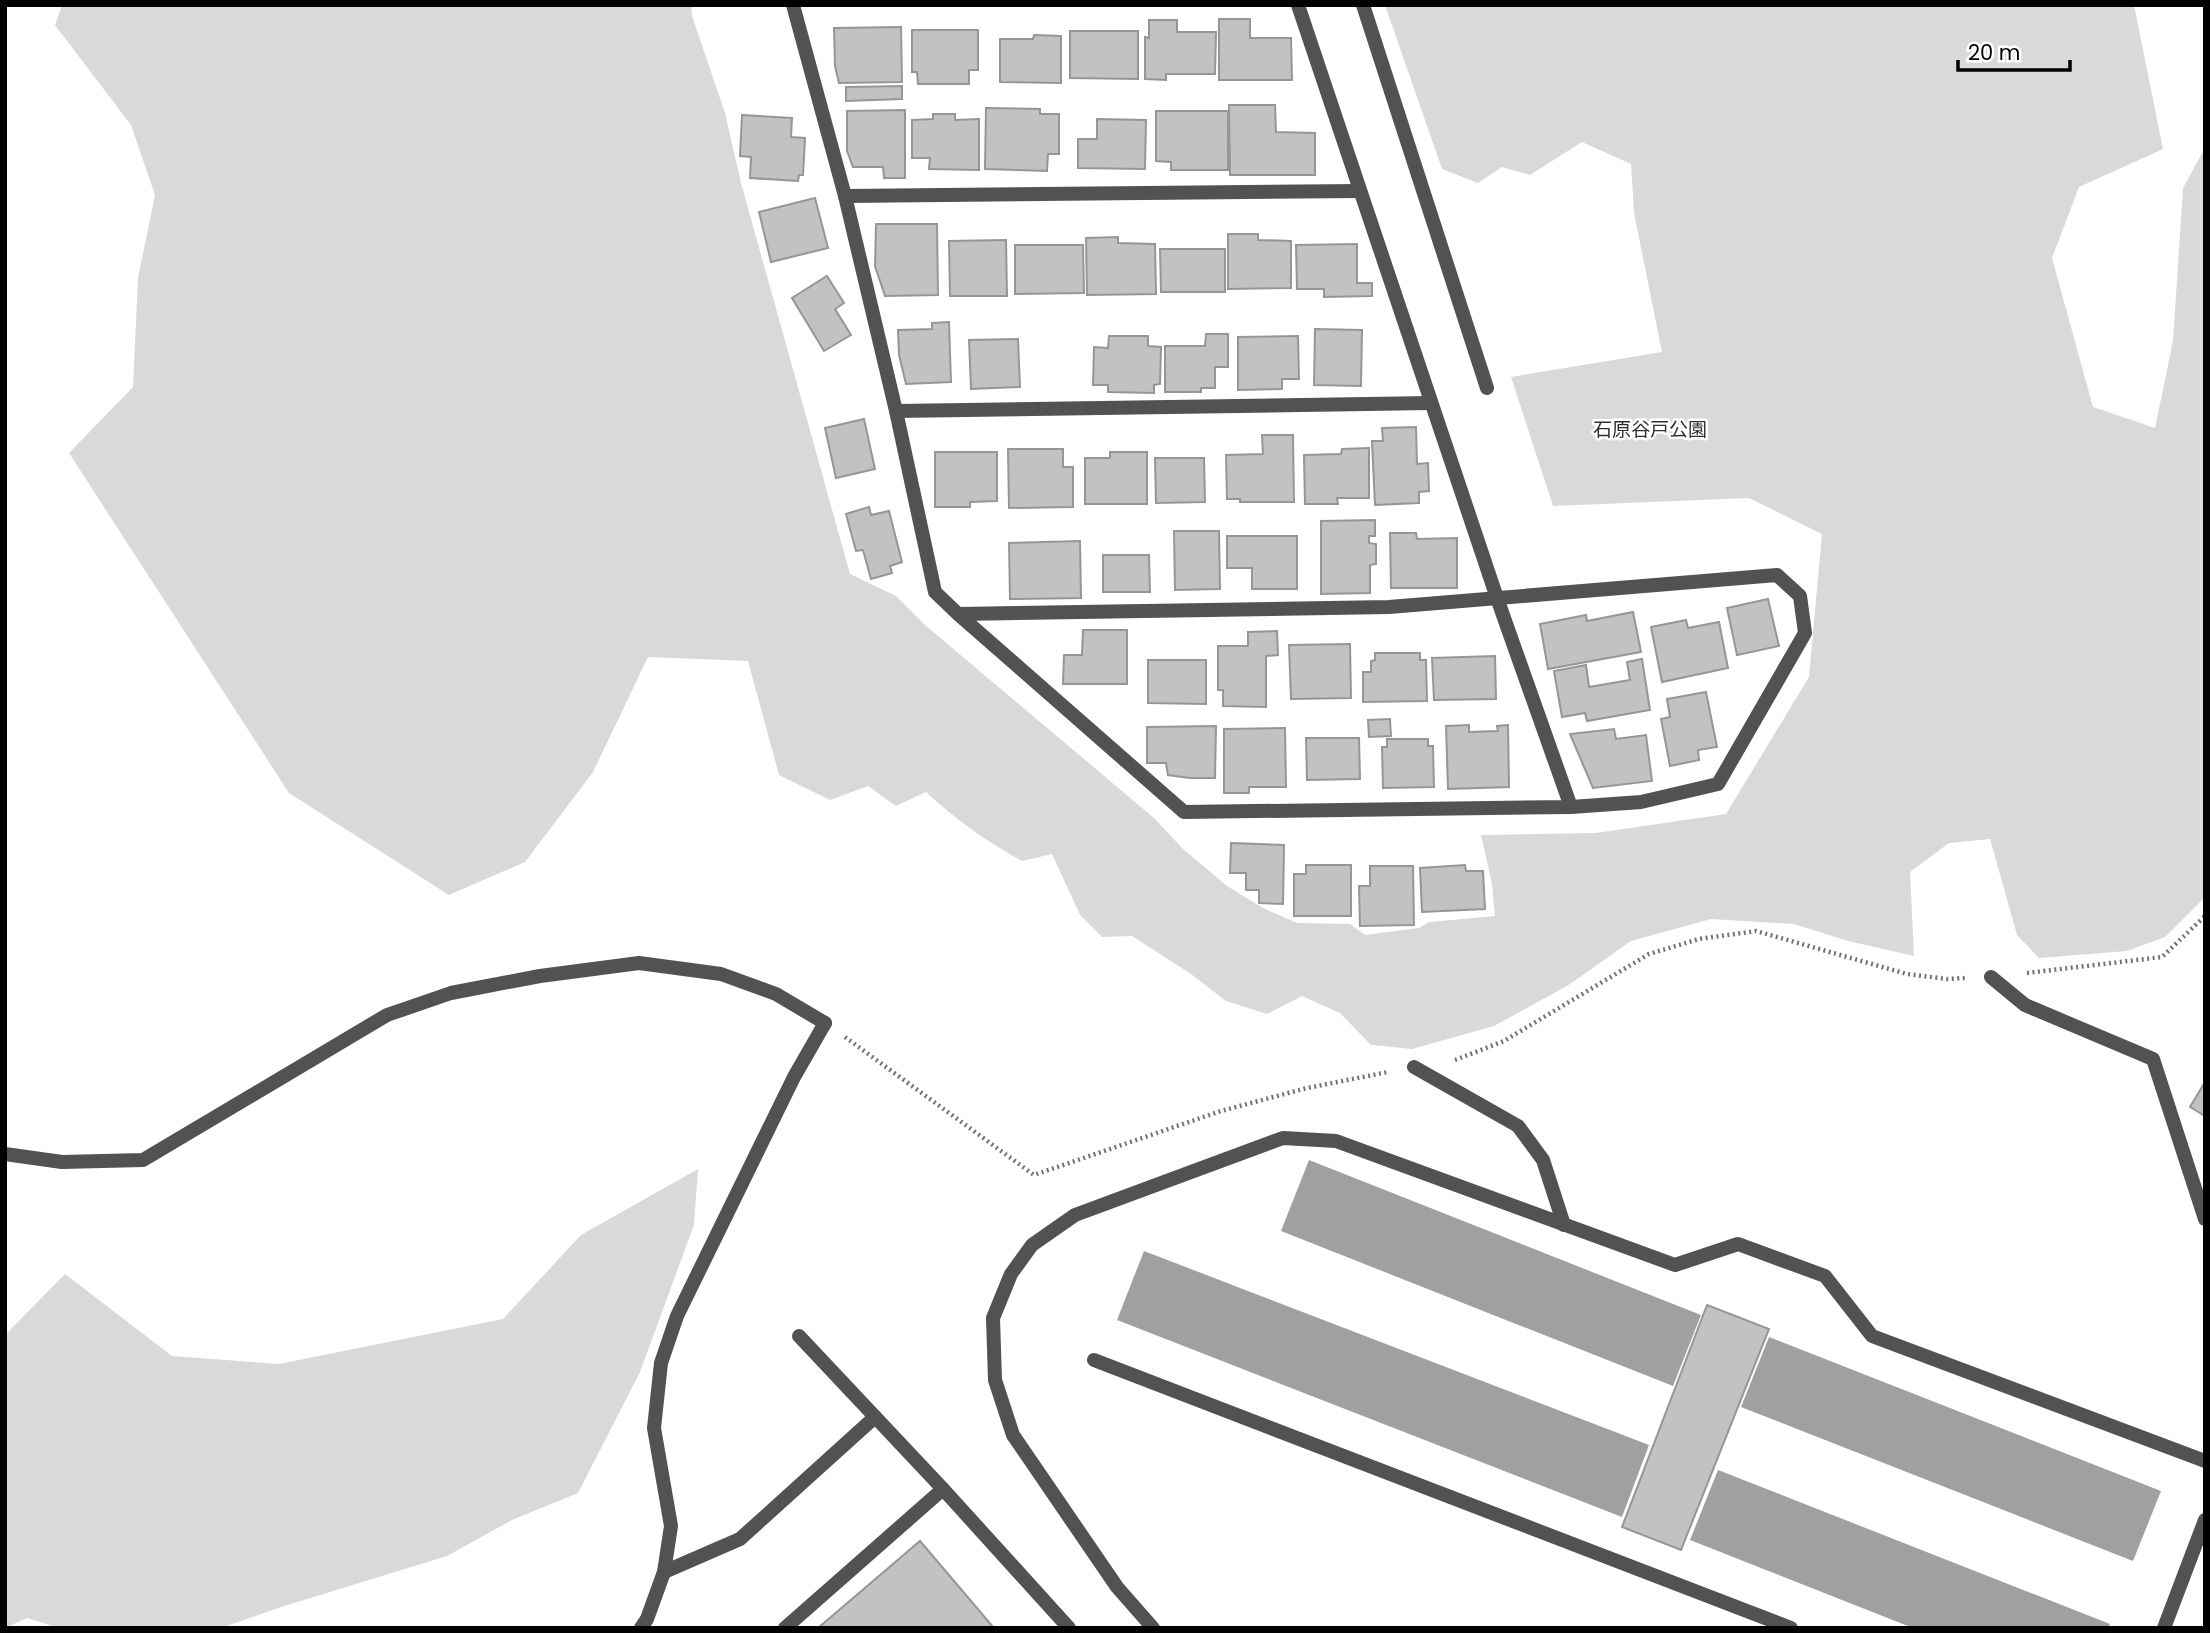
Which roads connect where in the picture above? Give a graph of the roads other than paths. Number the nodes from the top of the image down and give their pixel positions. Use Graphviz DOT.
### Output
graph roads {
  1 [pos="793,5"];
  2 [pos="1298,5"];
  3 [pos="1363,5"];
  4 [pos="1360,191"];
  5 [pos="845,196"];
  6 [pos="1487,388"];
  7 [pos="1431,403"];
  8 [pos="896,411"];
  9 [pos="1497,598"];
  10 [pos="958,614"];
  11 [pos="1571,807"];
  12 [pos="1991,977"];
  13 [pos="1414,1067"];
  14 [pos="5,1154"];
  15 [pos="2205,1219"];
  16 [pos="1564,1225"];
  17 [pos="799,1336"];
  18 [pos="1094,1360"];
  19 [pos="875,1417"];
  20 [pos="2205,1461"];
  21 [pos="943,1489"];
  22 [pos="2205,1520"];
  23 [pos="664,1572"];
  24 [pos="641,1628"];
  25 [pos="785,1628"];
  26 [pos="1069,1628"];
  27 [pos="1153,1628"];
  28 [pos="1791,1628"];
  29 [pos="2164,1628"];
  1 -- 5 [label="street"];
  2 -- 4 [label="street"];
  3 -- 6 [label="street"];
  4 -- 5 [label="street"];
  4 -- 7 [label="street"];
  5 -- 8 [label="street"];
  7 -- 8 [label="street"];
  7 -- 9 [label="street"];
  8 -- 10 [label="street"];
  9 -- 10 [label="street"];
  9 -- 11 [label="street"];
  9 -- 11 [label="street"];
  10 -- 11 [label="street"];
  12 -- 15 [label="street"];
  13 -- 16 [label="street"];
  14 -- 23 [label="street"];
  16 -- 20 [label="street"];
  16 -- 27 [label="street"];
  17 -- 19 [label="street"];
  18 -- 28 [label="street"];
  19 -- 21 [label="street"];
  19 -- 23 [label="street"];
  21 -- 25 [label="street"];
  21 -- 26 [label="street"];
  22 -- 29 [label="street"];
  23 -- 24 [label="street"];
}
